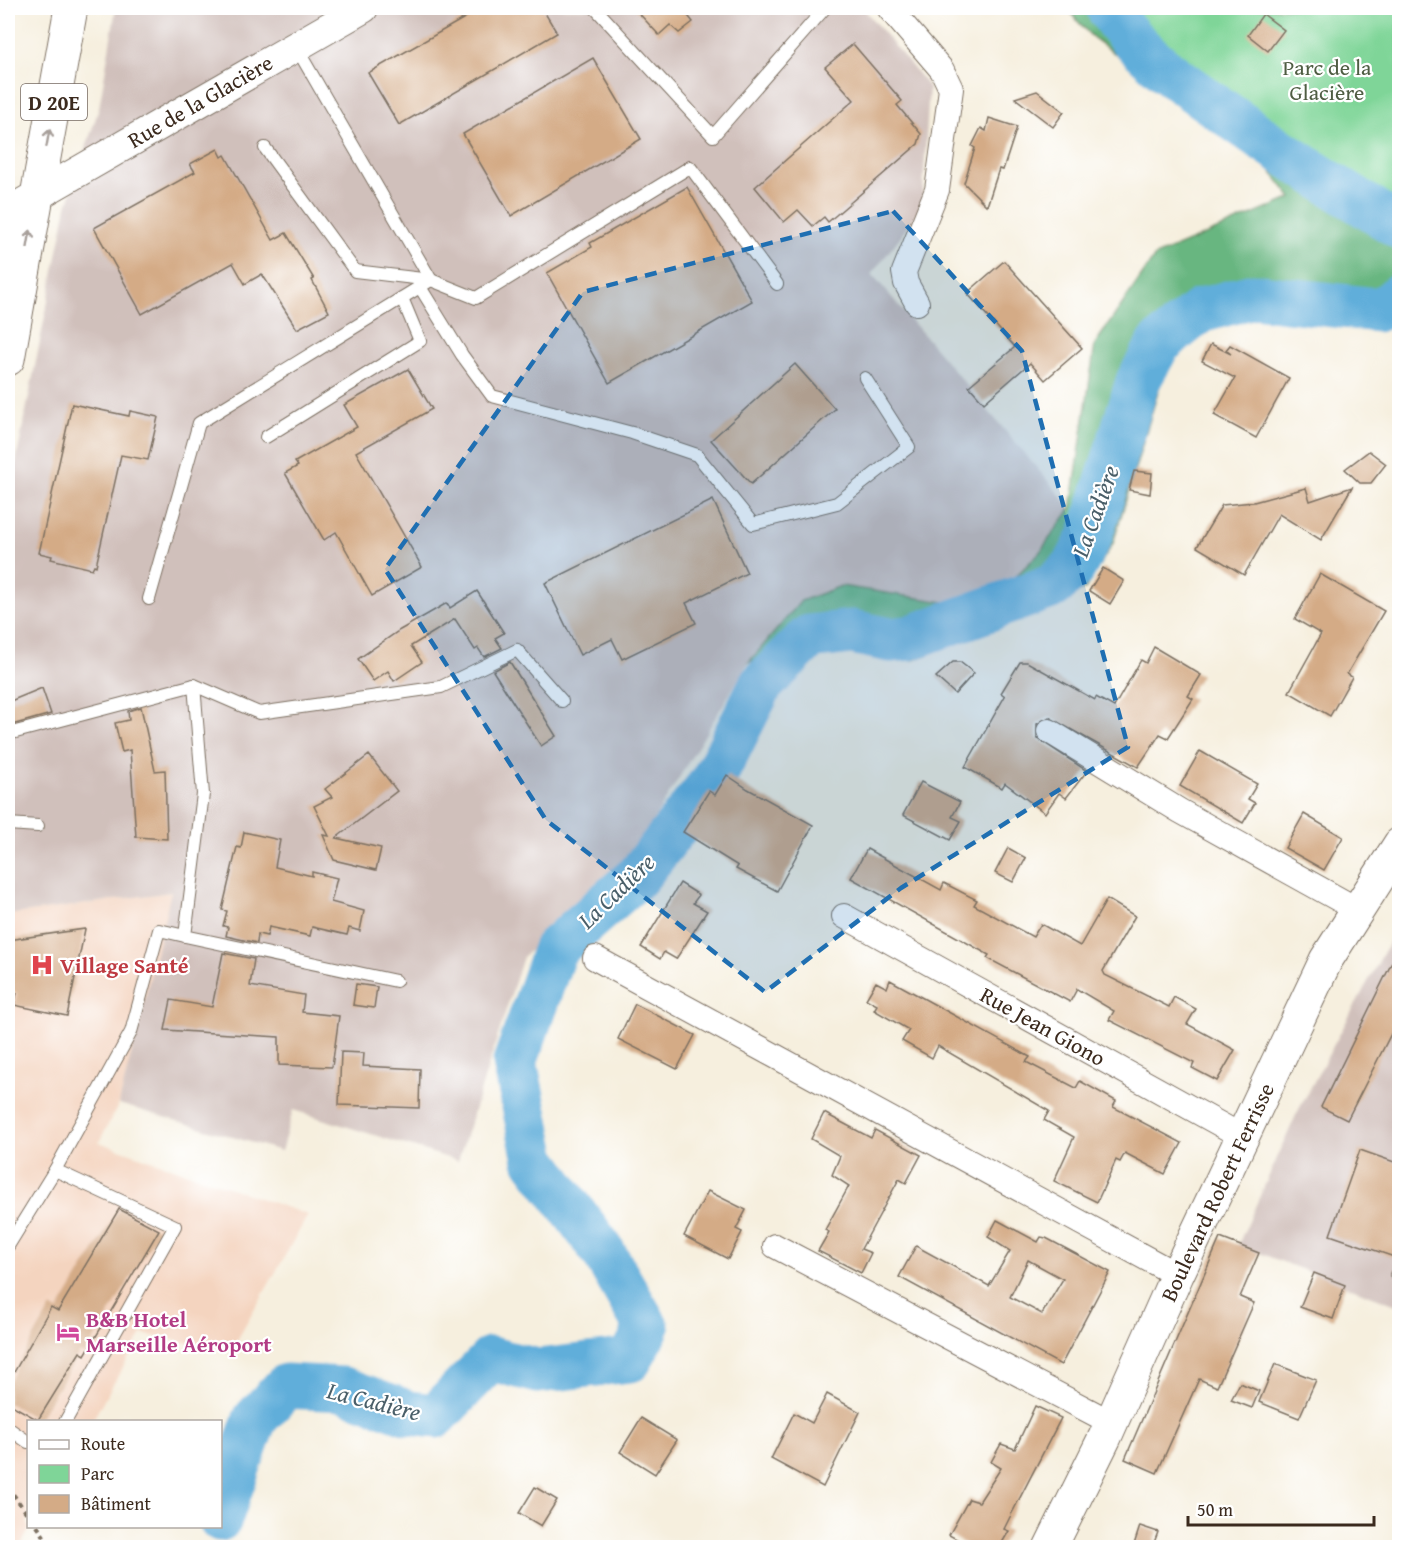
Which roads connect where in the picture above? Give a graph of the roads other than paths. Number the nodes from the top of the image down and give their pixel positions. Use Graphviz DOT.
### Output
graph roads {
  1 [pos="71,8"];
  2 [pos="363,8"];
  3 [pos="595,8"];
  4 [pos="825,8"];
  5 [pos="889,8"];
  6 [pos="296,46"];
  7 [pos="265,148"];
  8 [pos="37,196"];
  9 [pos="8,212"];
  10 [pos="431,280"];
  11 [pos="777,284"];
  12 [pos="420,287"];
  13 [pos="402,298"];
  14 [pos="917,303"];
  15 [pos="8,359"];
  16 [pos="865,378"];
  17 [pos="266,437"];
  18 [pos="149,598"];
  19 [pos="194,685"];
  20 [pos="561,701"];
  21 [pos="1049,731"];
  22 [pos="8,734"];
  23 [pos="8,824"];
  24 [pos="38,826"];
  25 [pos="1400,844"];
  26 [pos="1358,910"];
  27 [pos="844,916"];
  28 [pos="185,936"];
  29 [pos="595,958"];
  30 [pos="396,981"];
  31 [pos="1243,1137"];
  32 [pos="55,1170"];
  33 [pos="8,1246"];
  34 [pos="775,1246"];
  35 [pos="1177,1275"];
  36 [pos="66,1420"];
  37 [pos="1112,1423"];
  38 [pos="8,1428"];
  39 [pos="27,1441"];
  40 [pos="1050,1548"];
  8 -- 1 [label="main road, D 20E, one-way"];
  2 -- 6 [label="street, Rue de la Glacière"];
  3 -- 4 [label="lane"];
  5 -- 14 [label="street"];
  6 -- 8 [label="street, Rue de la Glacière"];
  6 -- 10 [label="lane"];
  7 -- 10 [label="lane"];
  8 -- 9 [label="street, Rue de la Glacière"];
  15 -- 8 [label="main road, D 20E, one-way"];
  10 -- 11 [label="lane"];
  10 -- 12 [label="lane"];
  12 -- 13 [label="lane"];
  12 -- 16 [label="lane"];
  13 -- 17 [label="lane"];
  13 -- 18 [label="lane"];
  19 -- 20 [label="lane"];
  19 -- 22 [label="lane"];
  19 -- 28 [label="lane"];
  21 -- 26 [label="street"];
  23 -- 24 [label="lane"];
  25 -- 26 [label="main road, Boulevard Robert Ferrisse"];
  26 -- 31 [label="main road, Boulevard Robert Ferrisse"];
  27 -- 31 [label="street, Rue Jean Giono"];
  28 -- 30 [label="lane"];
  28 -- 32 [label="lane"];
  29 -- 35 [label="street"];
  31 -- 35 [label="main road, Boulevard Robert Ferrisse"];
  32 -- 33 [label="lane"];
  32 -- 36 [label="lane"];
  34 -- 37 [label="street"];
  35 -- 37 [label="main road, Boulevard Robert Ferrisse"];
  37 -- 40 [label="main road, Boulevard Robert Ferrisse"];
  38 -- 39 [label="lane"];
}
